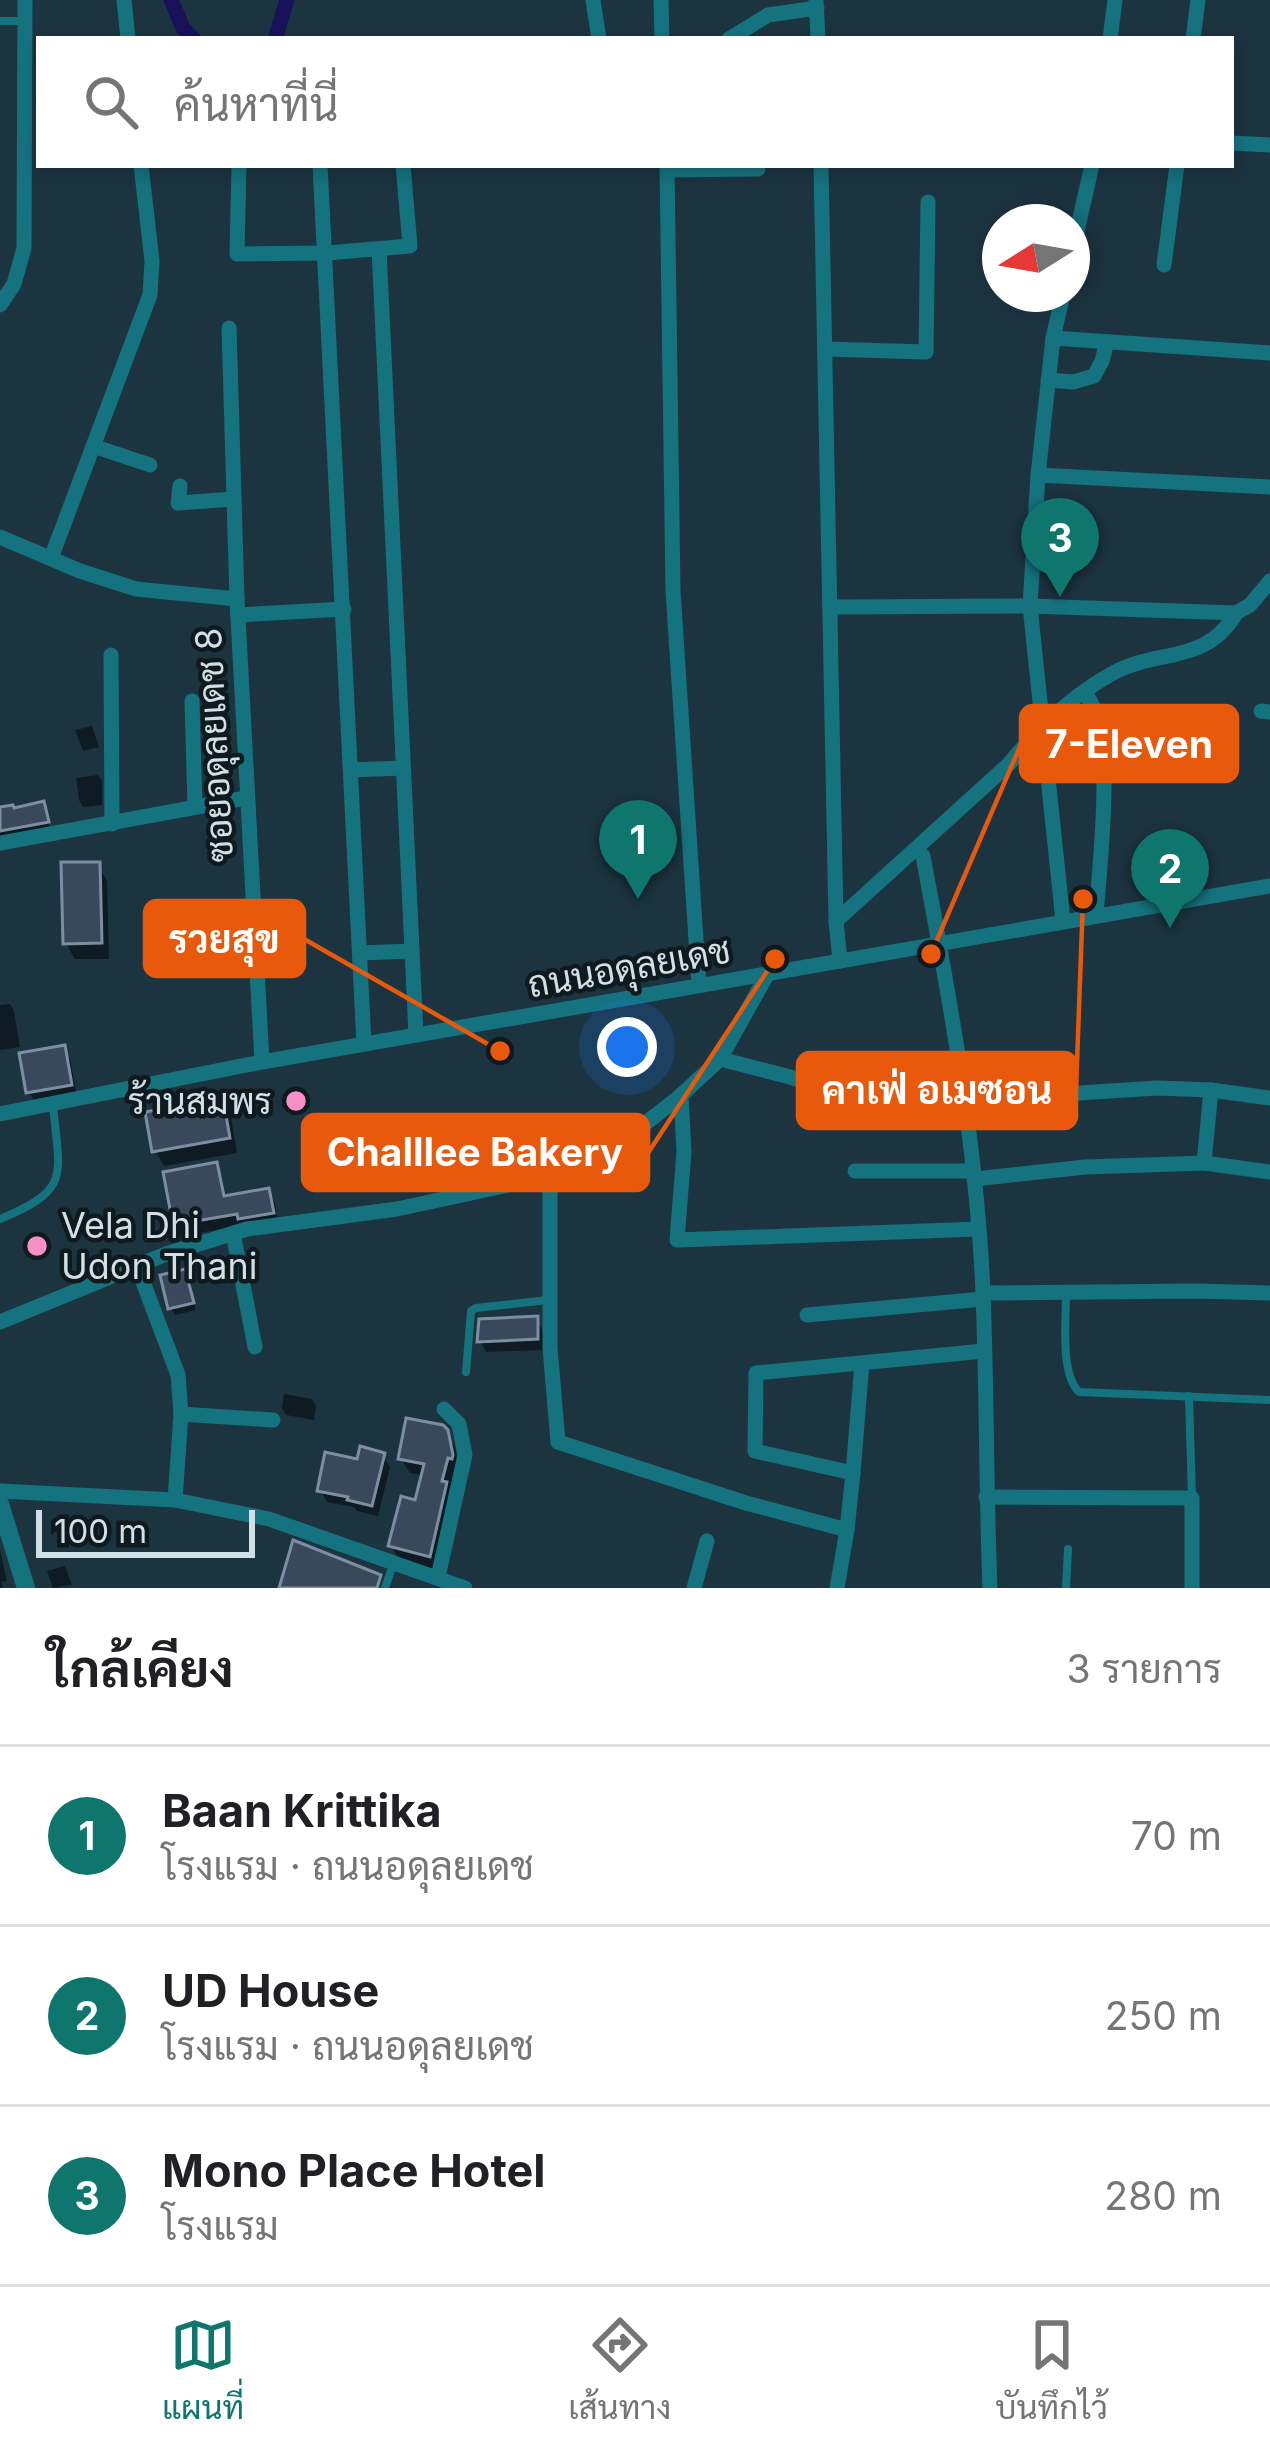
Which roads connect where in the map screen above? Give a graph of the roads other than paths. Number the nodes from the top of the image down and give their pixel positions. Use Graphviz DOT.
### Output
graph roads {
  1 [pos="25,0"];
  2 [pos="124,0"];
  3 [pos="593,0"];
  4 [pos="661,0"];
  5 [pos="1115,0"];
  6 [pos="1198,0"];
  7 [pos="817,4"];
  8 [pos="0,21"];
  9 [pos="25,21"];
  10 [pos="128,36"];
  11 [pos="599,36"];
  12 [pos="662,36"];
  13 [pos="734,36"];
  14 [pos="818,36"];
  15 [pos="1110,36"];
  16 [pos="1193,36"];
  17 [pos="1234,143"];
  18 [pos="1270,145"];
  19 [pos="142,168"];
  20 [pos="239,168"];
  21 [pos="320,168"];
  22 [pos="403,168"];
  23 [pos="668,168"];
  24 [pos="713,168"];
  25 [pos="821,168"];
  26 [pos="1091,168"];
  27 [pos="1178,168"];
  28 [pos="758,169"];
  29 [pos="928,202"];
  30 [pos="1083,204"];
  31 [pos="379,249"];
  32 [pos="326,253"];
  33 [pos="1164,265"];
  34 [pos="0,305"];
  35 [pos="1059,312"];
  36 [pos="230,328"];
  37 [pos="1053,338"];
  38 [pos="1107,342"];
  39 [pos="826,350"];
  40 [pos="1270,352"];
  41 [pos="1048,380"];
  42 [pos="93,446"];
  43 [pos="150,465"];
  44 [pos="1038,475"];
  45 [pos="180,486"];
  46 [pos="1270,487"];
  47 [pos="234,499"];
  48 [pos="0,537"];
  49 [pos="51,558"];
  50 [pos="1266,589"];
  51 [pos="1030,606"];
  52 [pos="237,607"];
  53 [pos="832,607"];
  54 [pos="344,609"];
  55 [pos="1236,613"];
  56 [pos="111,656"];
  57 [pos="1084,693"];
  58 [pos="192,701"];
  59 [pos="1041,727"];
  60 [pos="403,768"];
  61 [pos="351,770"];
  62 [pos="246,798"];
  63 [pos="195,807"];
  64 [pos="112,824"];
  65 [pos="0,843"];
  66 [pos="923,856"];
  67 [pos="1270,886"];
  68 [pos="1096,916"];
  69 [pos="836,921"];
  70 [pos="1063,921"];
  71 [pos="940,943"];
  72 [pos="412,950"];
  73 [pos="360,953"];
  74 [pos="840,961"];
  75 [pos="768,973"];
  76 [pos="699,986"];
  77 [pos="416,1035"];
  78 [pos="364,1044"];
  79 [pos="720,1059"];
  80 [pos="262,1062"];
  81 [pos="1211,1090"];
  82 [pos="681,1095"];
  83 [pos="1270,1098"];
  84 [pos="52,1104"];
  85 [pos="964,1108"];
  86 [pos="0,1114"];
  87 [pos="1204,1163"];
  88 [pos="855,1172"];
  89 [pos="1270,1172"];
  90 [pos="974,1175"];
  91 [pos="550,1176"];
  92 [pos="0,1219"];
  93 [pos="978,1228"];
  94 [pos="233,1233"];
  95 [pos="137,1266"];
  96 [pos="1066,1292"];
  97 [pos="1270,1293"];
  98 [pos="983,1296"];
  99 [pos="549,1300"];
  100 [pos="807,1315"];
  101 [pos="0,1322"];
  102 [pos="256,1347"];
  103 [pos="984,1351"];
  104 [pos="862,1363"];
  105 [pos="466,1372"];
  106 [pos="1189,1396"];
  107 [pos="1270,1400"];
  108 [pos="444,1409"];
  109 [pos="181,1414"];
  110 [pos="273,1420"];
  111 [pos="853,1473"];
  112 [pos="0,1491"];
  113 [pos="986,1497"];
  114 [pos="1192,1498"];
  115 [pos="175,1500"];
  116 [pos="0,1504"];
  117 [pos="847,1530"];
  118 [pos="707,1541"];
  119 [pos="1069,1550"];
  120 [pos="394,1561"];
  121 [pos="437,1577"];
  122 [pos="26,1588"];
  123 [pos="385,1588"];
  124 [pos="465,1588"];
  125 [pos="694,1588"];
  126 [pos="837,1588"];
  127 [pos="990,1588"];
  128 [pos="1066,1588"];
  129 [pos="1192,1588"];
  1 -- 9 [label="street"];
  2 -- 10 [label="street"];
  3 -- 11 [label="street"];
  4 -- 12 [label="street"];
  5 -- 15 [label="street"];
  6 -- 16 [label="street"];
  7 -- 13 [label="street"];
  7 -- 14 [label="street"];
  8 -- 9 [label="lane"];
  9 -- 34 [label="street"];
  17 -- 18 [label="street"];
  19 -- 42 [label="street"];
  20 -- 32 [label="street"];
  21 -- 32 [label="street"];
  22 -- 31 [label="street"];
  23 -- 76 [label="street"];
  24 -- 28 [label="street"];
  25 -- 39 [label="street"];
  26 -- 30 [label="street"];
  27 -- 33 [label="street"];
  29 -- 39 [label="street"];
  31 -- 32 [label="street"];
  31 -- 60 [label="street"];
  32 -- 54 [label="street"];
  35 -- 37 [label="street"];
  36 -- 47 [label="street"];
  37 -- 38 [label="street"];
  37 -- 41 [label="street"];
  38 -- 40 [label="street"];
  38 -- 41 [label="street"];
  39 -- 53 [label="street"];
  41 -- 44 [label="street"];
  42 -- 43 [label="street"];
  42 -- 49 [label="street"];
  44 -- 46 [label="street"];
  44 -- 51 [label="street"];
  45 -- 47 [label="street"];
  47 -- 52 [label="street"];
  48 -- 49 [label="street, ซอยอดุลยเดช 8"];
  49 -- 52 [label="street, ซอยอดุลยเดช 8"];
  50 -- 55 [label="street"];
  51 -- 53 [label="street"];
  51 -- 55 [label="street"];
  51 -- 59 [label="street"];
  52 -- 54 [label="street"];
  52 -- 62 [label="street, ซอยอดุลยเดช 8"];
  53 -- 69 [label="street"];
  54 -- 61 [label="street"];
  55 -- 57 [label="street"];
  56 -- 64 [label="street"];
  57 -- 59 [label="street"];
  57 -- 68 [label="street"];
  58 -- 63 [label="street"];
  59 -- 69 [label="street"];
  59 -- 70 [label="street"];
  60 -- 61 [label="street"];
  60 -- 72 [label="street"];
  61 -- 73 [label="street"];
  62 -- 63 [label="street"];
  62 -- 80 [label="street, ซอยอดุลยเดช 8"];
  63 -- 64 [label="street"];
  64 -- 65 [label="street"];
  66 -- 71 [label="street"];
  67 -- 68 [label="street, ถนนอดุลยเดช"];
  68 -- 70 [label="street, ถนนอดุลยเดช"];
  69 -- 74 [label="street"];
  70 -- 71 [label="street, ถนนอดุลยเดช"];
  71 -- 74 [label="street, ถนนอดุลยเดช"];
  71 -- 85 [label="street"];
  72 -- 73 [label="street"];
  72 -- 77 [label="street"];
  73 -- 78 [label="street"];
  74 -- 75 [label="street, ถนนอดุลยเดช"];
  75 -- 76 [label="street, ถนนอดุลยเดช"];
  75 -- 79 [label="street"];
  76 -- 77 [label="street, ถนนอดุลยเดช"];
  77 -- 78 [label="street, ถนนอดุลยเดช"];
  78 -- 80 [label="street, ถนนอดุลยเดช"];
  79 -- 82 [label="street"];
  79 -- 85 [label="street"];
  80 -- 84 [label="street, ถนนอดุลยเดช"];
  81 -- 83 [label="street"];
  81 -- 85 [label="street"];
  81 -- 87 [label="street"];
  82 -- 91 [label="street"];
  82 -- 93 [label="street"];
  84 -- 86 [label="street, ถนนอดุลยเดช"];
  84 -- 92 [label="lane"];
  85 -- 90 [label="street"];
  87 -- 89 [label="street"];
  87 -- 90 [label="street"];
  88 -- 90 [label="street"];
  90 -- 93 [label="street"];
  91 -- 94 [label="street"];
  91 -- 99 [label="street"];
  93 -- 98 [label="street"];
  94 -- 95 [label="street"];
  94 -- 102 [label="street"];
  95 -- 101 [label="street"];
  95 -- 109 [label="street"];
  96 -- 97 [label="street"];
  96 -- 98 [label="street"];
  96 -- 106 [label="lane"];
  98 -- 100 [label="street"];
  98 -- 103 [label="street"];
  99 -- 105 [label="lane"];
  99 -- 117 [label="street"];
  103 -- 104 [label="street"];
  103 -- 113 [label="street"];
  104 -- 111 [label="street"];
  104 -- 111 [label="street"];
  106 -- 107 [label="lane"];
  106 -- 114 [label="lane"];
  108 -- 121 [label="street"];
  109 -- 110 [label="street"];
  109 -- 115 [label="street"];
  111 -- 117 [label="street"];
  112 -- 115 [label="street"];
  113 -- 114 [label="street"];
  113 -- 127 [label="street"];
  114 -- 129 [label="street"];
  115 -- 120 [label="street"];
  116 -- 122 [label="street"];
  117 -- 126 [label="street"];
  118 -- 125 [label="street"];
  119 -- 128 [label="lane"];
  120 -- 121 [label="street"];
  120 -- 123 [label="lane"];
  121 -- 124 [label="street"];
}
